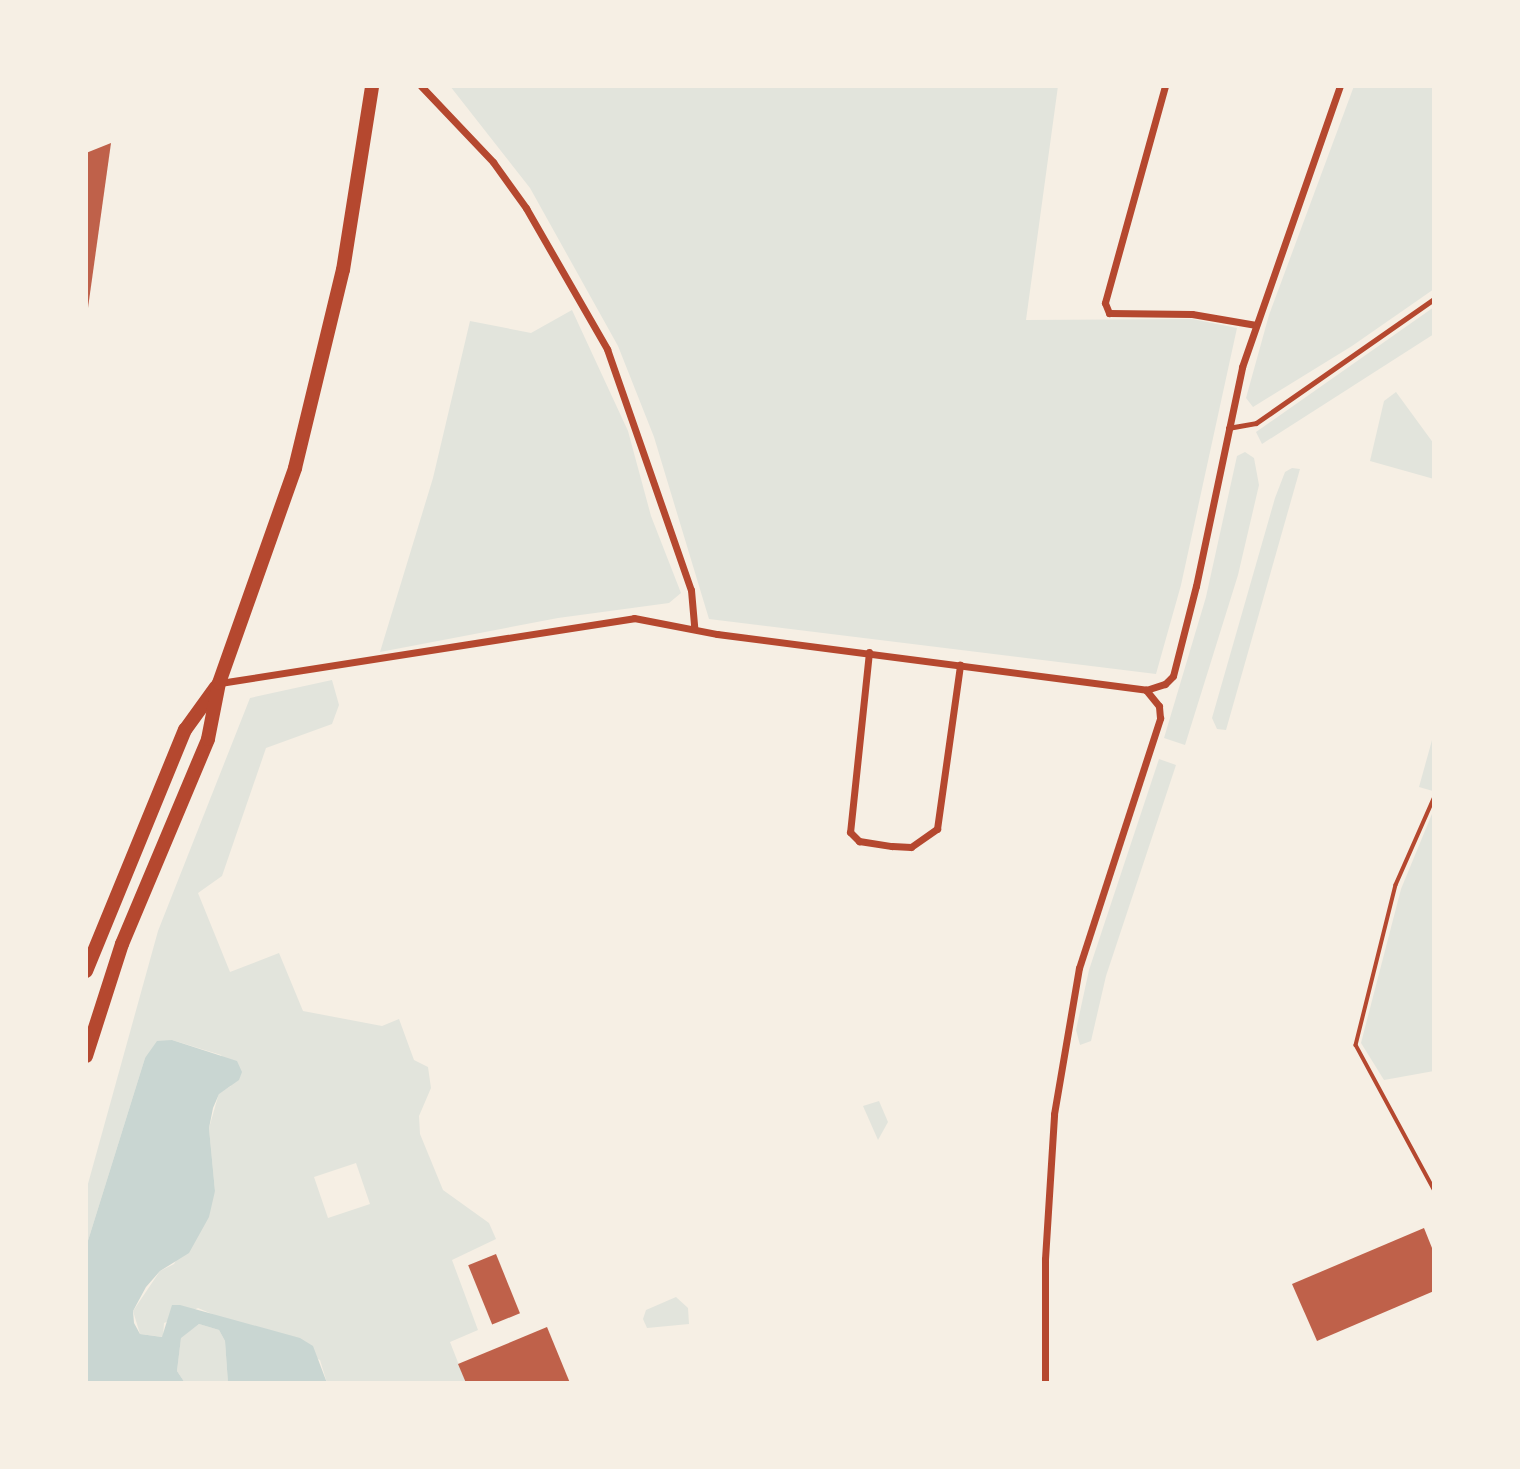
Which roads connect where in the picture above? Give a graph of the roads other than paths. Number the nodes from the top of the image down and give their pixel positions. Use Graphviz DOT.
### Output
graph roads {
  1 [pos="372,86"];
  2 [pos="421,86"];
  3 [pos="1165,86"];
  4 [pos="1340,86"];
  5 [pos="1434,299"];
  6 [pos="1256,325"];
  7 [pos="1228,428"];
  8 [pos="694,628"];
  9 [pos="869,652"];
  10 [pos="960,665"];
  11 [pos="219,683"];
  12 [pos="1146,690"];
  13 [pos="86,971"];
  14 [pos="86,1056"];
  15 [pos="1045,1383"];
  1 -- 11 [label="main road"];
  2 -- 8 [label="street"];
  3 -- 6 [label="street"];
  4 -- 6 [label="street"];
  5 -- 7 [label="lane"];
  6 -- 7 [label="street"];
  7 -- 12 [label="street"];
  8 -- 9 [label="street"];
  8 -- 11 [label="street"];
  9 -- 10 [label="street"];
  9 -- 10 [label="street"];
  10 -- 12 [label="street"];
  11 -- 13 [label="main road"];
  11 -- 14 [label="main road"];
  12 -- 15 [label="street"];
}
